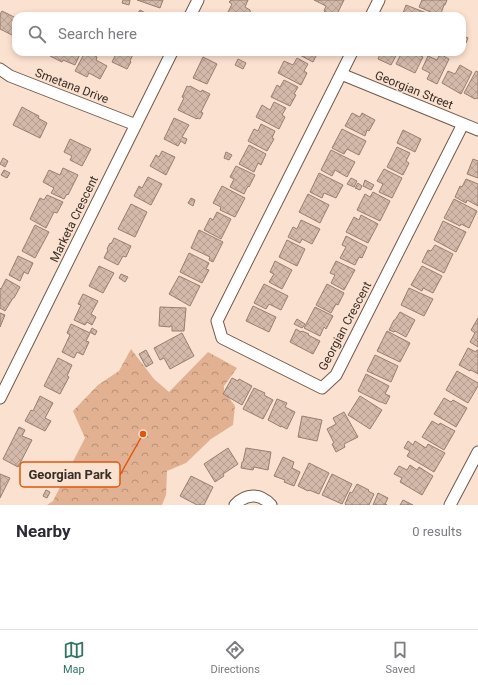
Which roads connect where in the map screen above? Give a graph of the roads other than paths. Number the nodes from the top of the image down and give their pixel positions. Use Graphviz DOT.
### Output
graph roads {
  1 [pos="198,0"];
  2 [pos="379,0"];
  3 [pos="192,12"];
  4 [pos="373,12"];
  5 [pos="170,56"];
  6 [pos="350,56"];
  7 [pos="0,69"];
  8 [pos="340,74"];
  9 [pos="463,124"];
  10 [pos="136,125"];
  11 [pos="478,130"];
  12 [pos="0,398"];
  13 [pos="478,452"];
  14 [pos="236,505"];
  15 [pos="271,505"];
  16 [pos="450,505"];
  1 -- 3 [label="street"];
  2 -- 4 [label="street"];
  5 -- 10 [label="street, Marketa Crescent"];
  6 -- 8 [label="street"];
  7 -- 10 [label="street, Smetana Drive"];
  8 -- 9 [label="street, Georgian Street"];
  8 -- 9 [label="street, Georgian Crescent"];
  9 -- 11 [label="street, Georgian Street"];
  10 -- 12 [label="street, Marketa Crescent"];
  13 -- 16 [label="street"];
  14 -- 15 [label="street"];
}
